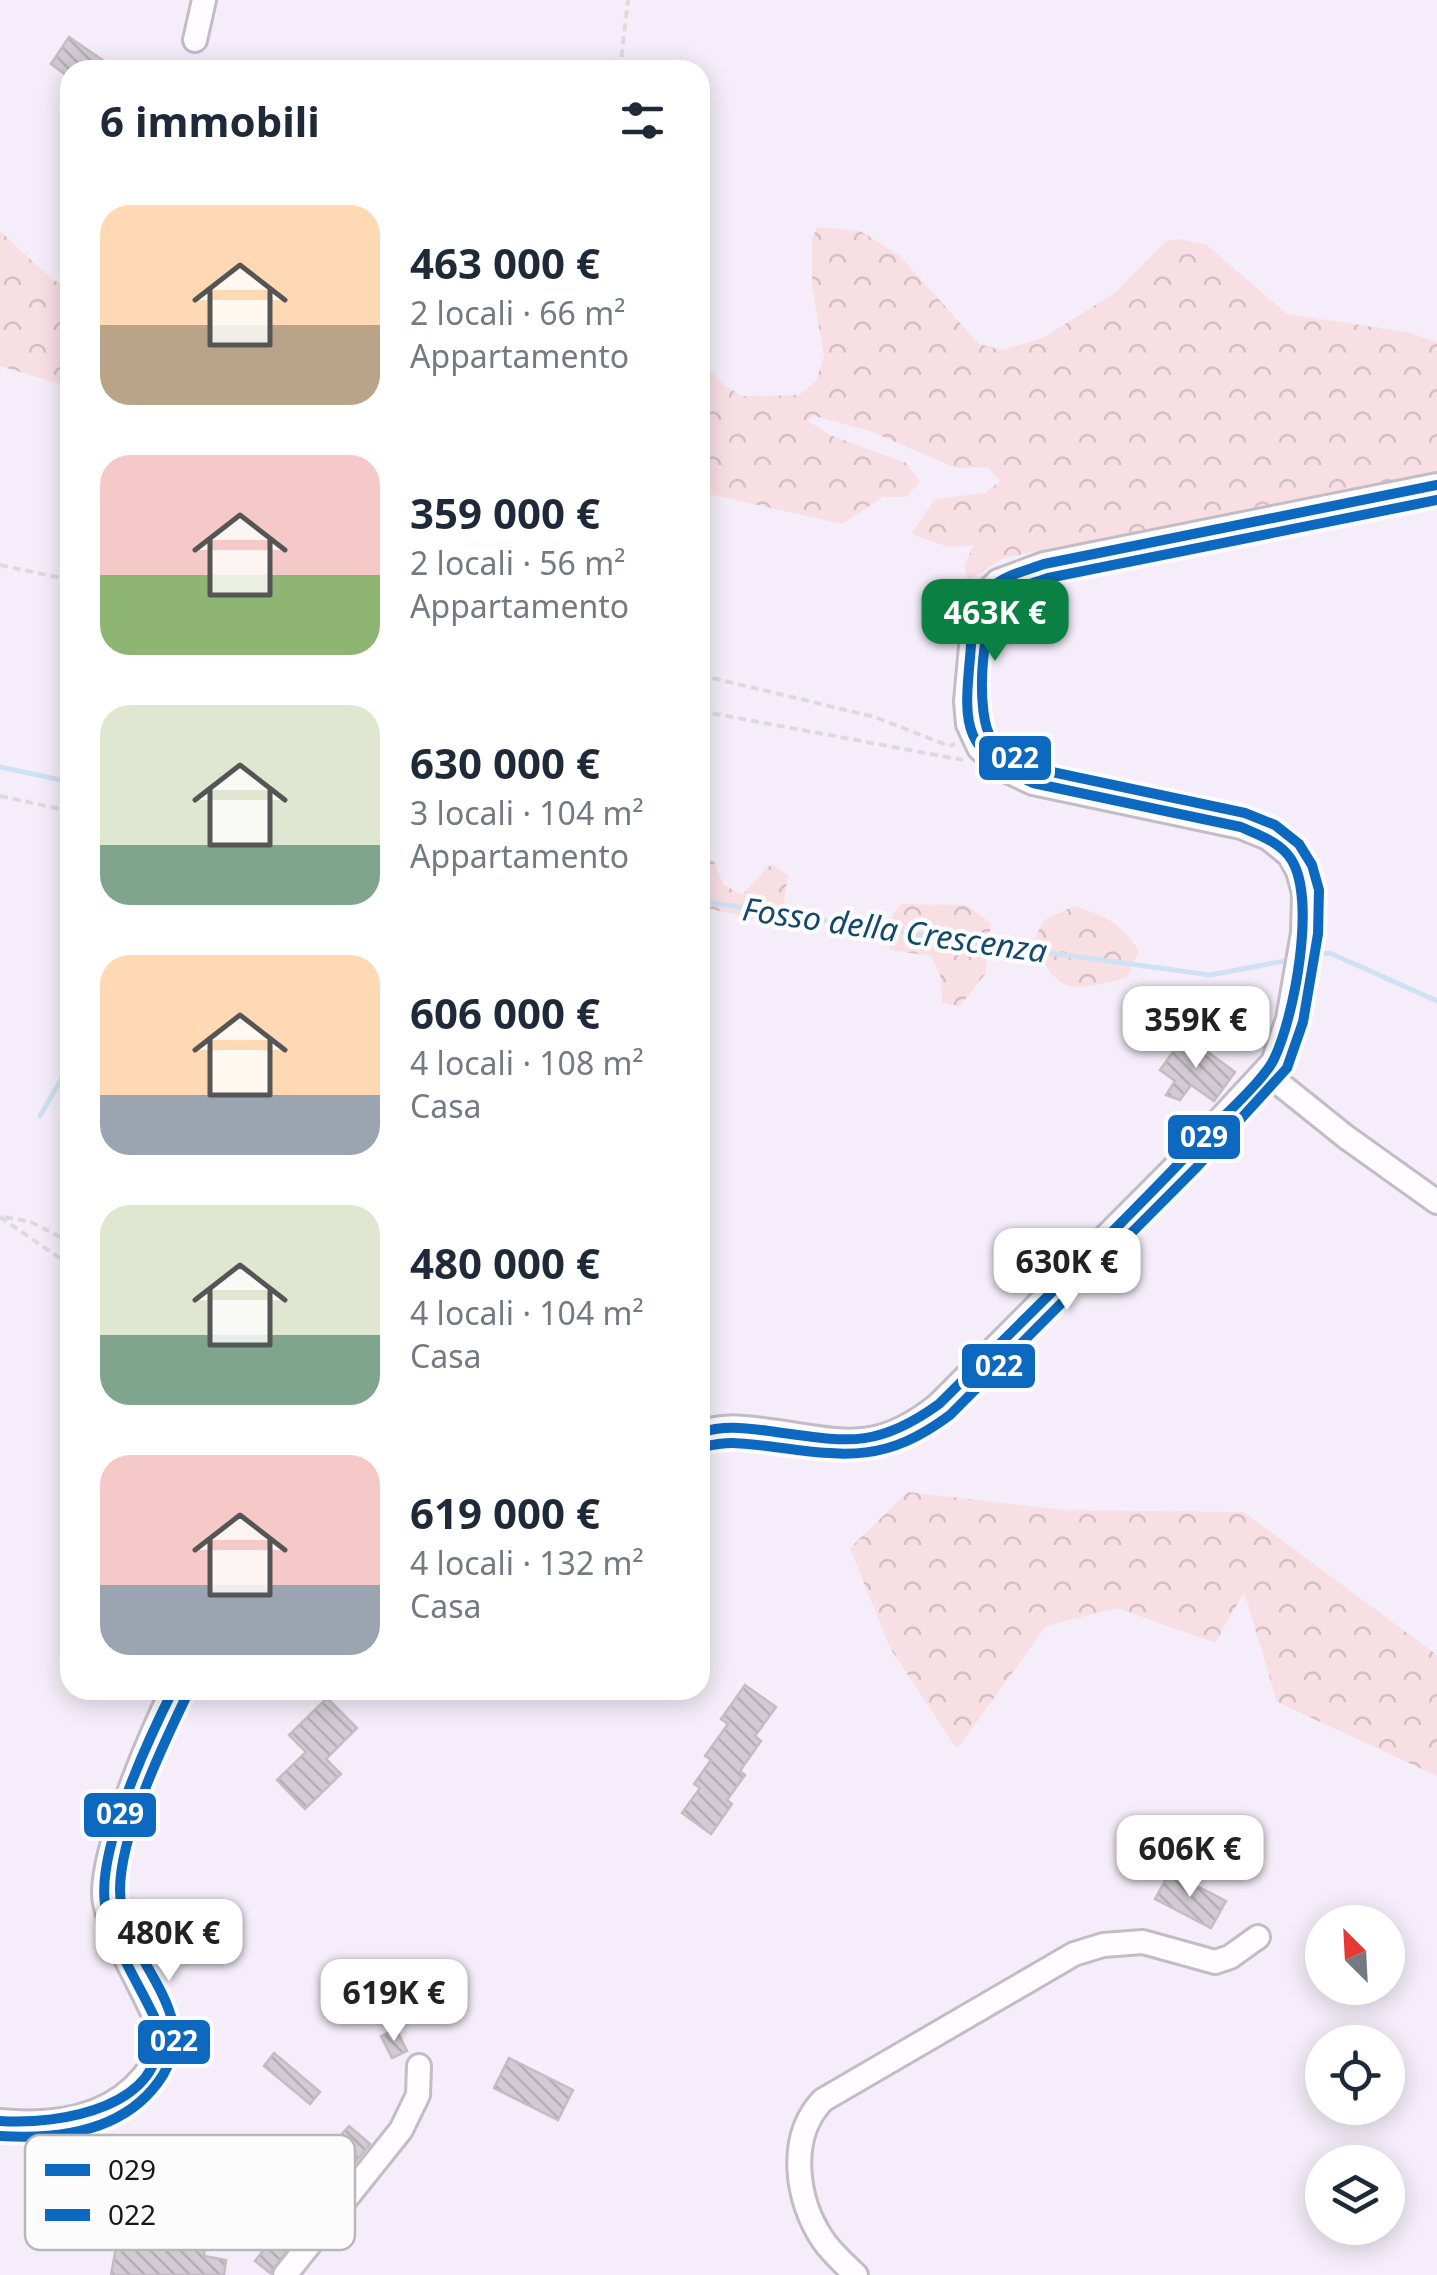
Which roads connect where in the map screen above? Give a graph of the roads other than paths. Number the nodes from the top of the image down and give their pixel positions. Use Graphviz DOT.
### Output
graph roads {
  1 [pos="204,0"];
  2 [pos="195,40"];
  3 [pos="1437,485"];
  4 [pos="1265,1072"];
  5 [pos="1437,1202"];
  6 [pos="710,1429"];
  7 [pos="168,1700"];
  8 [pos="1258,1937"];
  9 [pos="419,2066"];
  10 [pos="0,2121"];
  11 [pos="355,2188"];
  12 [pos="305,2250"];
  13 [pos="285,2275"];
  14 [pos="856,2275"];
  1 -- 2 [label="street"];
  3 -- 4 [label="street"];
  4 -- 5 [label="street"];
  4 -- 6 [label="street"];
  7 -- 10 [label="street"];
  8 -- 14 [label="street"];
  9 -- 11 [label="street"];
  12 -- 13 [label="street"];
}
